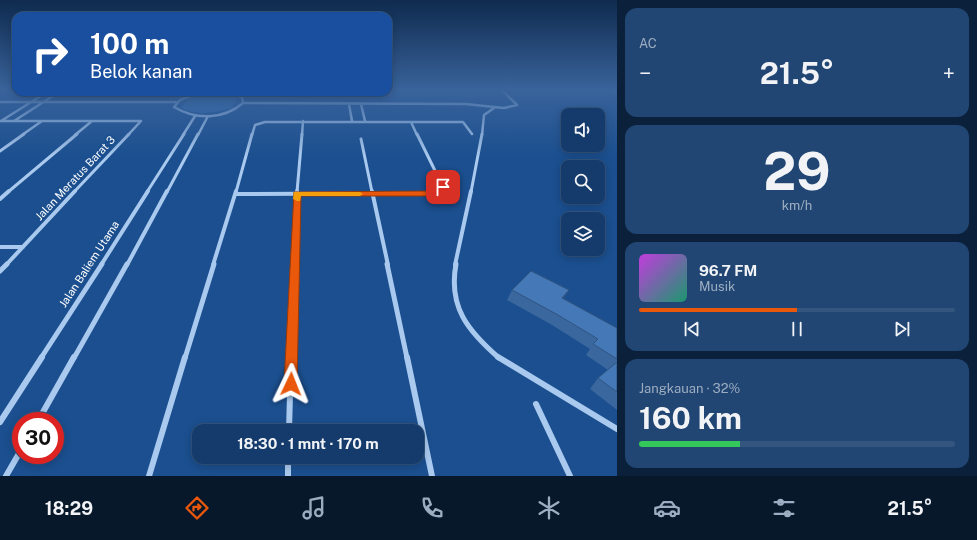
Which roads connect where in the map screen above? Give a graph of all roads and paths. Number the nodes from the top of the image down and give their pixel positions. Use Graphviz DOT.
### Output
graph roads {
  1 [pos="14,112"];
  2 [pos="28,112"];
  3 [pos="184,112"];
  4 [pos="225,112"];
  5 [pos="350,112"];
  6 [pos="363,112"];
  7 [pos="485,112"];
  8 [pos="195,116"];
  9 [pos="208,116"];
  10 [pos="0,121"];
  11 [pos="14,121"];
  12 [pos="42,121"];
  13 [pos="92,121"];
  14 [pos="303,121"];
  15 [pos="352,122"];
  16 [pos="365,122"];
  17 [pos="411,122"];
  18 [pos="472,134"];
  19 [pos="361,139"];
  20 [pos="0,151"];
  21 [pos="297,193"];
  22 [pos="236,194"];
  23 [pos="373,194"];
  24 [pos="0,199"];
  25 [pos="0,247"];
  26 [pos="22,247"];
  27 [pos="0,271"];
  28 [pos="536,404"];
  29 [pos="43,412"];
  30 [pos="0,422"];
  31 [pos="289,424"];
  32 [pos="617,429"];
  33 [pos="13,464"];
  34 [pos="288,464"];
  35 [pos="6,476"];
  36 [pos="149,476"];
  37 [pos="288,476"];
  38 [pos="432,476"];
  39 [pos="570,476"];
  1 -- 10 [label="street"];
  2 -- 11 [label="street"];
  3 -- 8 [label="street"];
  4 -- 9 [label="street"];
  5 -- 15 [label="street"];
  6 -- 16 [label="street"];
  7 -- 32 [label="street"];
  8 -- 9 [label="street"];
  8 -- 30 [label="street, Jalan Baliem Utama"];
  9 -- 29 [label="street"];
  10 -- 11 [label="street"];
  11 -- 12 [label="street"];
  12 -- 13 [label="street"];
  12 -- 20 [label="street"];
  13 -- 24 [label="street"];
  13 -- 26 [label="street, Jalan Meratus Barat 3"];
  14 -- 15 [label="street"];
  14 -- 21 [label="street"];
  14 -- 22 [label="street"];
  15 -- 16 [label="street"];
  16 -- 17 [label="street"];
  17 -- 18 [label="street"];
  17 -- 23 [label="street"];
  19 -- 23 [label="street"];
  21 -- 22 [label="street"];
  21 -- 23 [label="street"];
  21 -- 31 [label="street"];
  22 -- 36 [label="street"];
  23 -- 38 [label="street"];
  25 -- 26 [label="street"];
  26 -- 27 [label="street, Jalan Meratus Barat 3"];
  28 -- 39 [label="street"];
  33 -- 35 [label="street"];
  34 -- 37 [label="street"];
}
